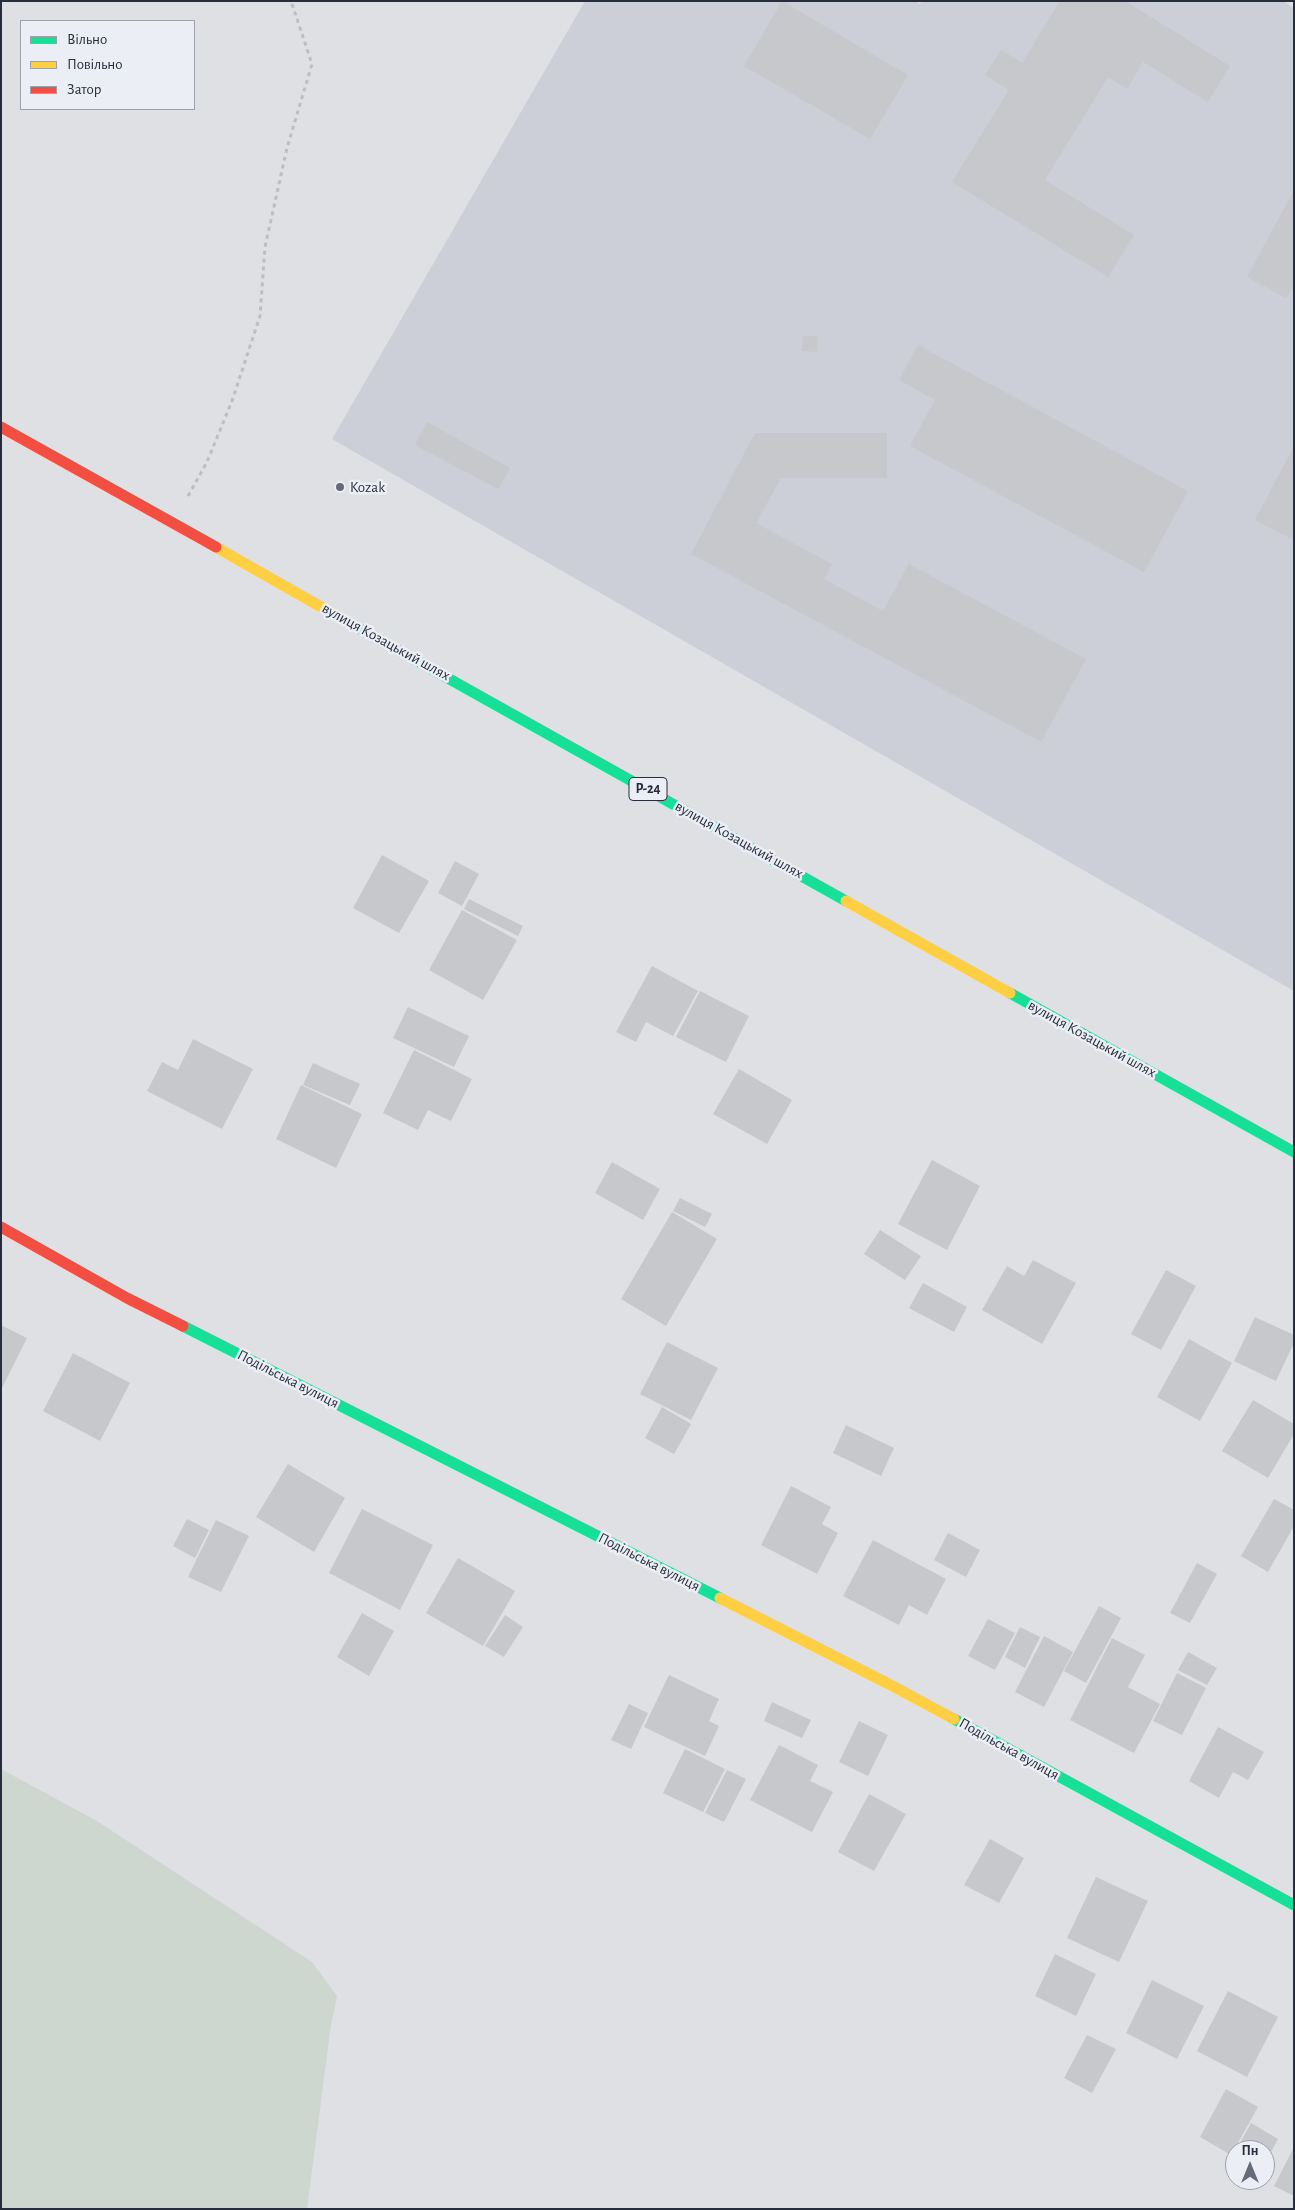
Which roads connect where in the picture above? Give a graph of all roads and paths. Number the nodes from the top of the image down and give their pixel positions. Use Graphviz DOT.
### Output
graph roads {
  1 [pos="291,1"];
  2 [pos="1,427"];
  3 [pos="173,523"];
  4 [pos="1294,1152"];
  5 [pos="1,1227"];
  6 [pos="1294,1905"];
  1 -- 3 [label="path"];
  2 -- 3 [label="main road, вулиця Козацький шлях / Р-24"];
  3 -- 4 [label="main road, вулиця Козацький шлях / Р-24"];
  5 -- 6 [label="main road, Подільська вулиця"];
}
